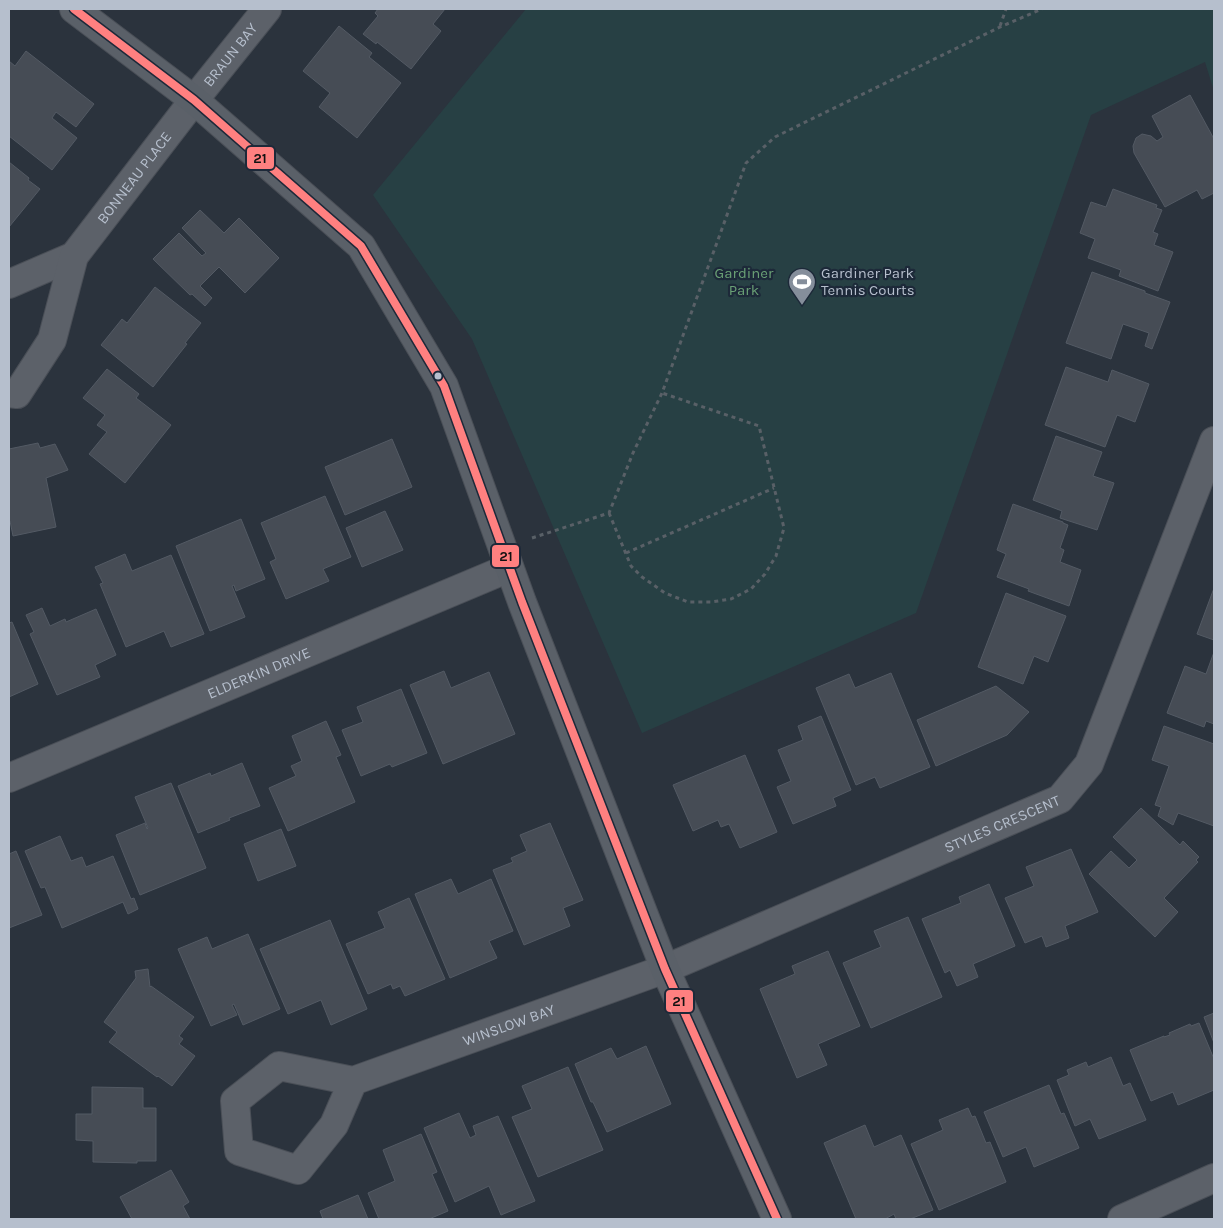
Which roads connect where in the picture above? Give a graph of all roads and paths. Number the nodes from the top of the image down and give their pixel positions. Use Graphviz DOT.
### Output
graph roads {
  1 [pos="74,9"];
  2 [pos="267,9"];
  3 [pos="1006,9"];
  4 [pos="1042,9"];
  5 [pos="1000,27"];
  6 [pos="194,100"];
  7 [pos="74,256"];
  8 [pos="9,284"];
  9 [pos="9,393"];
  10 [pos="662,393"];
  11 [pos="1214,441"];
  12 [pos="774,488"];
  13 [pos="608,514"];
  14 [pos="626,553"];
  15 [pos="506,557"];
  16 [pos="9,778"];
  17 [pos="665,969"];
  18 [pos="353,1081"];
  19 [pos="1214,1178"];
  20 [pos="777,1219"];
  21 [pos="1122,1219"];
  1 -- 6 [label="street"];
  2 -- 6 [label="street, BRAUN BAY"];
  3 -- 5 [label="path"];
  4 -- 5 [label="path"];
  5 -- 10 [label="path"];
  6 -- 7 [label="street, BONNEAU PLACE"];
  6 -- 15 [label="street"];
  7 -- 8 [label="street, BONNEAU PLACE"];
  7 -- 9 [label="street, BONNEAU PLACE"];
  10 -- 12 [label="path"];
  10 -- 13 [label="path"];
  11 -- 17 [label="street, STYLES CRESCENT"];
  12 -- 14 [label="path"];
  12 -- 14 [label="path"];
  13 -- 14 [label="path"];
  13 -- 15 [label="path"];
  15 -- 16 [label="street, ELDERKIN DRIVE"];
  15 -- 17 [label="street"];
  17 -- 18 [label="street, WINSLOW BAY"];
  17 -- 20 [label="street"];
  18 -- 18 [label="street"];
  19 -- 21 [label="street"];
}
